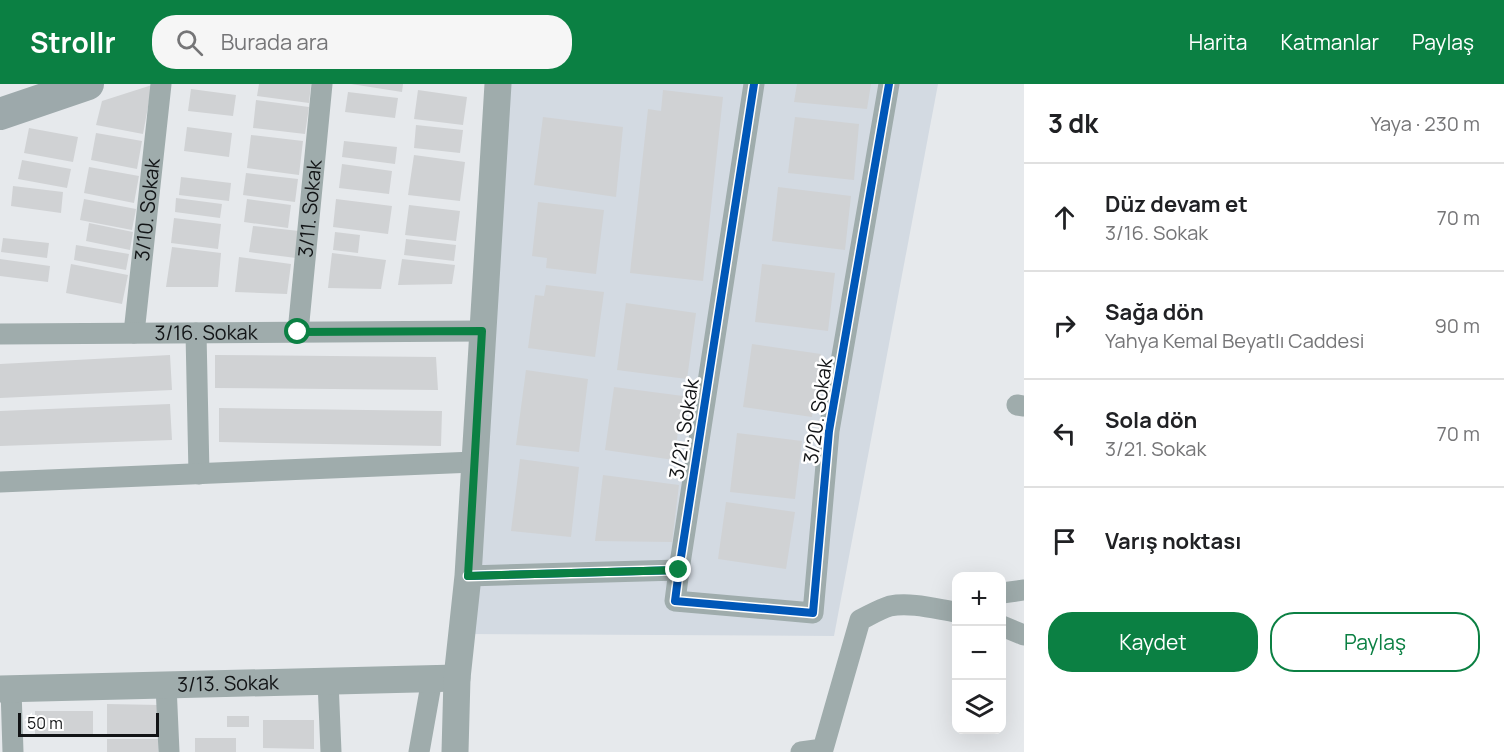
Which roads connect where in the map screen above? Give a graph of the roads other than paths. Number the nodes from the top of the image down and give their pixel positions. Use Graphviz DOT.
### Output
graph roads {
  1 [pos="88,84"];
  2 [pos="161,84"];
  3 [pos="322,84"];
  4 [pos="498,84"];
  5 [pos="754,84"];
  6 [pos="889,84"];
  7 [pos="0,114"];
  8 [pos="482,331"];
  9 [pos="298,332"];
  10 [pos="134,333"];
  11 [pos="196,333"];
  12 [pos="0,334"];
  13 [pos="474,462"];
  14 [pos="199,474"];
  15 [pos="0,482"];
  16 [pos="679,570"];
  17 [pos="468,576"];
  18 [pos="1024,590"];
  19 [pos="1006,592"];
  20 [pos="952,610"];
  21 [pos="1006,628"];
  22 [pos="1024,635"];
  23 [pos="445,678"];
  24 [pos="328,681"];
  25 [pos="166,686"];
  26 [pos="5,689"];
  27 [pos="13,752"];
  28 [pos="169,752"];
  29 [pos="331,752"];
  30 [pos="418,752"];
  31 [pos="455,752"];
  32 [pos="801,752"];
  1 -- 7 [label="main road"];
  2 -- 10 [label="street, 3/10. Sokak"];
  3 -- 9 [label="street, 3/11. Sokak"];
  4 -- 8 [label="street"];
  5 -- 16 [label="street, 3/21. Sokak"];
  6 -- 16 [label="street, 3/20. Sokak"];
  8 -- 9 [label="street, 3/16. Sokak"];
  8 -- 13 [label="street"];
  9 -- 11 [label="street, 3/16. Sokak"];
  10 -- 11 [label="street, 3/16. Sokak"];
  10 -- 12 [label="street, 3/16. Sokak"];
  11 -- 14 [label="street"];
  13 -- 14 [label="street"];
  13 -- 17 [label="street"];
  14 -- 15 [label="street"];
  16 -- 17 [label="street"];
  17 -- 23 [label="street"];
  18 -- 19 [label="street"];
  20 -- 32 [label="street"];
  21 -- 22 [label="street"];
  23 -- 24 [label="street, 3/13. Sokak"];
  23 -- 30 [label="street"];
  23 -- 31 [label="street"];
  24 -- 25 [label="street, 3/13. Sokak"];
  24 -- 29 [label="street"];
  25 -- 26 [label="street, 3/13. Sokak"];
  25 -- 28 [label="street"];
  26 -- 27 [label="street"];
}
